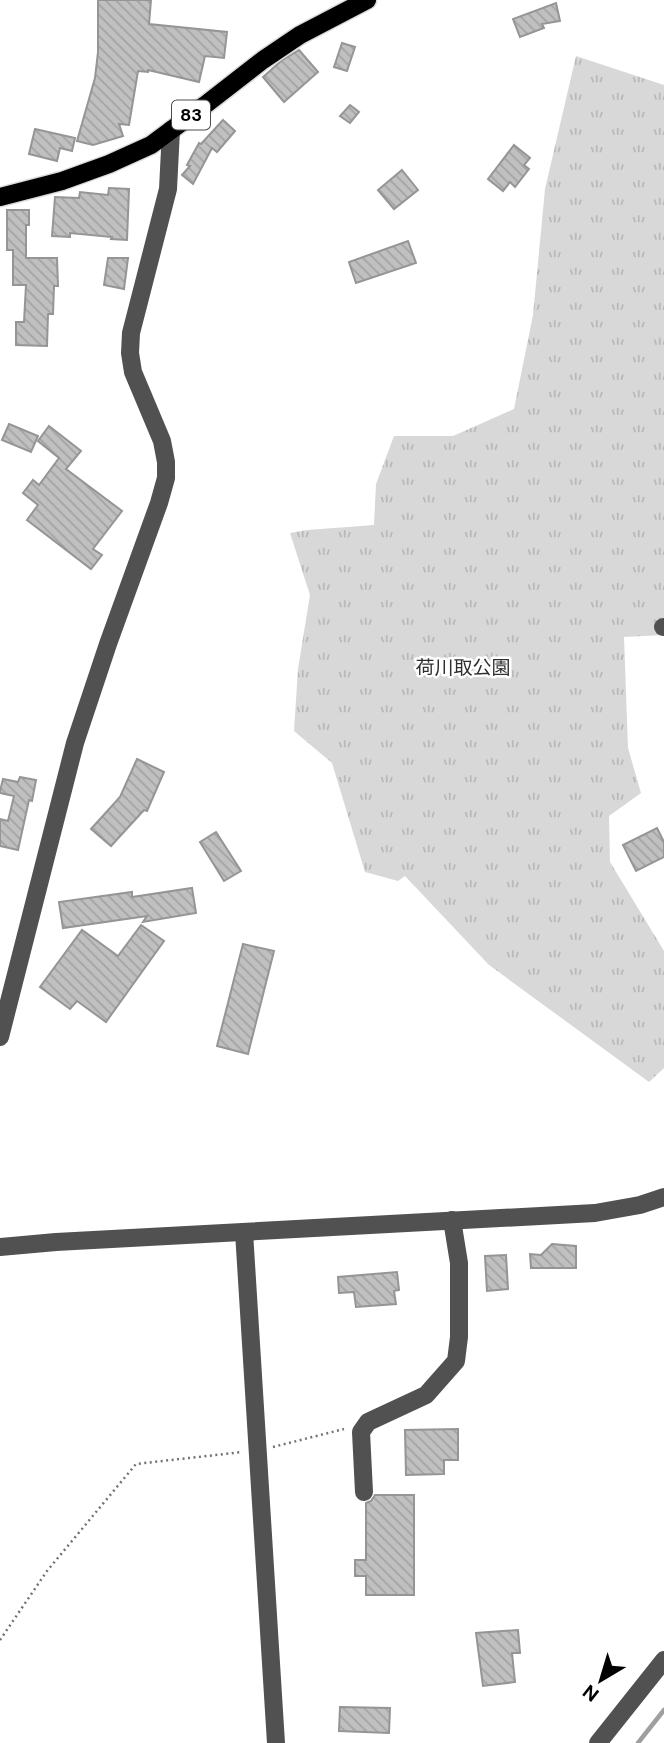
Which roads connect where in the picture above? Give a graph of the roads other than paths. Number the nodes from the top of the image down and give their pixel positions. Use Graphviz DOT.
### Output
graph roads {
  1 [pos="363,1"];
  2 [pos="171,130"];
  3 [pos="0,197"];
  4 [pos="0,1037"];
  5 [pos="664,1197"];
  6 [pos="452,1220"];
  7 [pos="244,1232"];
  8 [pos="0,1247"];
  9 [pos="365,1492"];
  10 [pos="664,1660"];
  11 [pos="276,1743"];
  12 [pos="598,1743"];
  1 -- 2 [label="main road, 83"];
  2 -- 3 [label="main road, 83"];
  2 -- 4 [label="street"];
  5 -- 6 [label="street"];
  6 -- 7 [label="street"];
  6 -- 9 [label="street"];
  7 -- 8 [label="street"];
  7 -- 11 [label="street"];
  10 -- 12 [label="street"];
}
